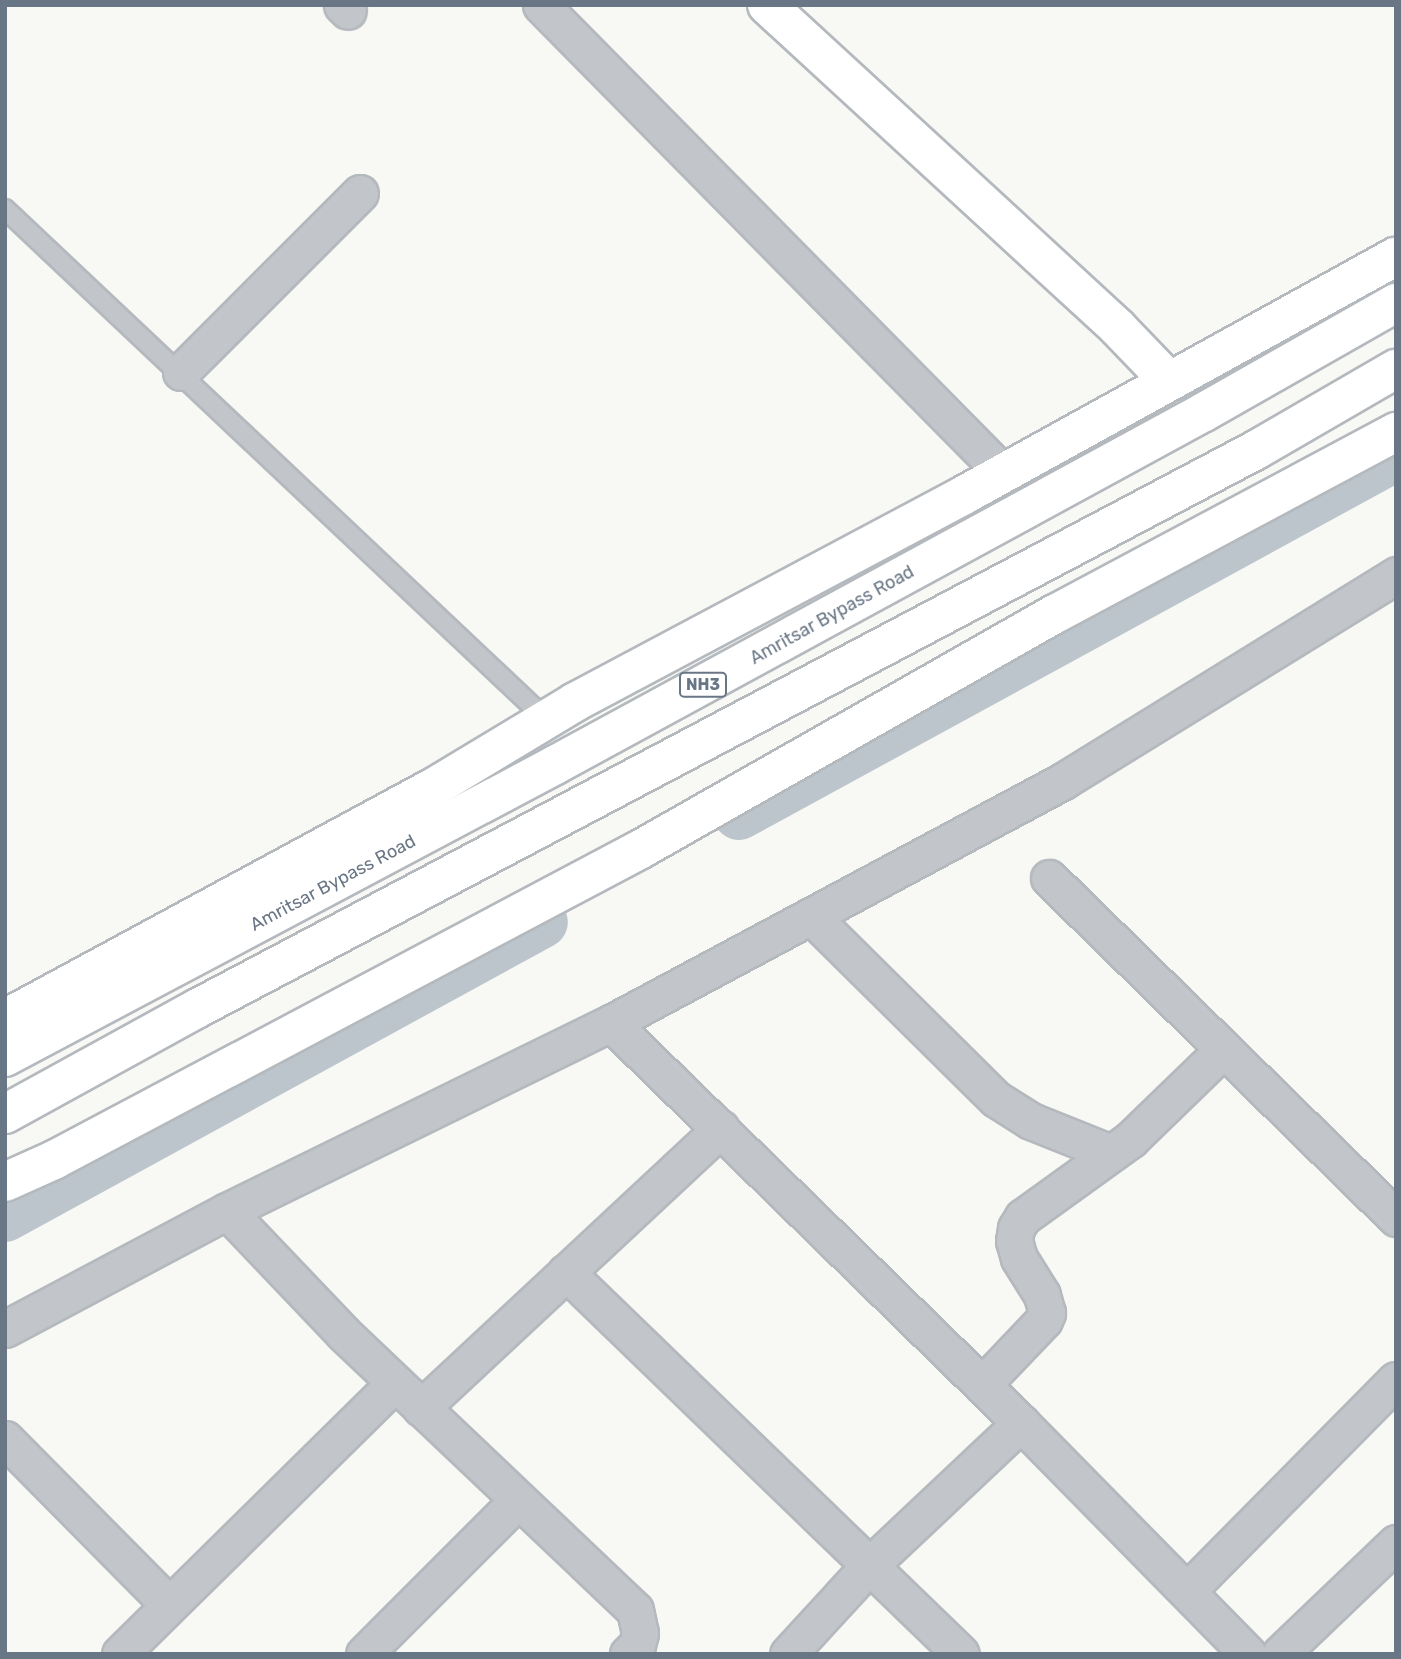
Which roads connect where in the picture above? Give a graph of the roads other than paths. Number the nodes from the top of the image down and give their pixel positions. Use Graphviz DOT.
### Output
graph roads {
  1 [pos="541,5"];
  2 [pos="767,5"];
  3 [pos="360,193"];
  4 [pos="5,209"];
  5 [pos="1396,257"];
  6 [pos="1396,303"];
  7 [pos="1396,369"];
  8 [pos="181,372"];
  9 [pos="1168,380"];
  10 [pos="1396,432"];
  11 [pos="1003,473"];
  12 [pos="1396,575"];
  13 [pos="545,718"];
  14 [pos="1049,878"];
  15 [pos="811,916"];
  16 [pos="5,1019"];
  17 [pos="611,1024"];
  18 [pos="1224,1049"];
  19 [pos="5,1057"];
  20 [pos="5,1114"];
  21 [pos="720,1128"];
  22 [pos="1111,1153"];
  23 [pos="5,1182"];
  24 [pos="227,1212"];
  25 [pos="1396,1218"];
  26 [pos="566,1272"];
  27 [pos="5,1329"];
  28 [pos="1396,1380"];
  29 [pos="395,1383"];
  30 [pos="982,1385"];
  31 [pos="421,1408"];
  32 [pos="1021,1423"];
  33 [pos="5,1439"];
  34 [pos="518,1500"];
  35 [pos="1396,1543"];
  36 [pos="869,1566"];
  37 [pos="1187,1591"];
  38 [pos="169,1605"];
  39 [pos="129,1651"];
  40 [pos="364,1654"];
  41 [pos="628,1654"];
  42 [pos="788,1654"];
  43 [pos="961,1654"];
  44 [pos="1248,1654"];
  45 [pos="1280,1654"];
  1 -- 11 [label="street"];
  2 -- 9 [label="main road"];
  3 -- 8 [label="street"];
  4 -- 8 [label="lane"];
  5 -- 9 [label="main road"];
  6 -- 19 [label="main road, Amritsar Bypass Road / NH3"];
  7 -- 20 [label="main road"];
  8 -- 13 [label="lane"];
  9 -- 11 [label="main road"];
  10 -- 23 [label="main road"];
  11 -- 13 [label="main road"];
  12 -- 15 [label="street"];
  13 -- 16 [label="main road"];
  14 -- 18 [label="street"];
  15 -- 17 [label="street"];
  15 -- 22 [label="street"];
  17 -- 21 [label="street"];
  17 -- 24 [label="street"];
  18 -- 22 [label="street"];
  18 -- 25 [label="street"];
  21 -- 26 [label="street"];
  21 -- 30 [label="street"];
  22 -- 30 [label="street"];
  24 -- 27 [label="street"];
  24 -- 29 [label="street"];
  26 -- 31 [label="street"];
  26 -- 36 [label="street"];
  28 -- 37 [label="street"];
  29 -- 31 [label="street"];
  29 -- 38 [label="street"];
  30 -- 32 [label="street"];
  31 -- 34 [label="street"];
  32 -- 36 [label="street"];
  32 -- 37 [label="street"];
  33 -- 38 [label="street"];
  34 -- 40 [label="street"];
  34 -- 41 [label="street"];
  35 -- 45 [label="street"];
  36 -- 42 [label="street"];
  36 -- 43 [label="street"];
  37 -- 44 [label="street"];
  38 -- 39 [label="street"];
}
